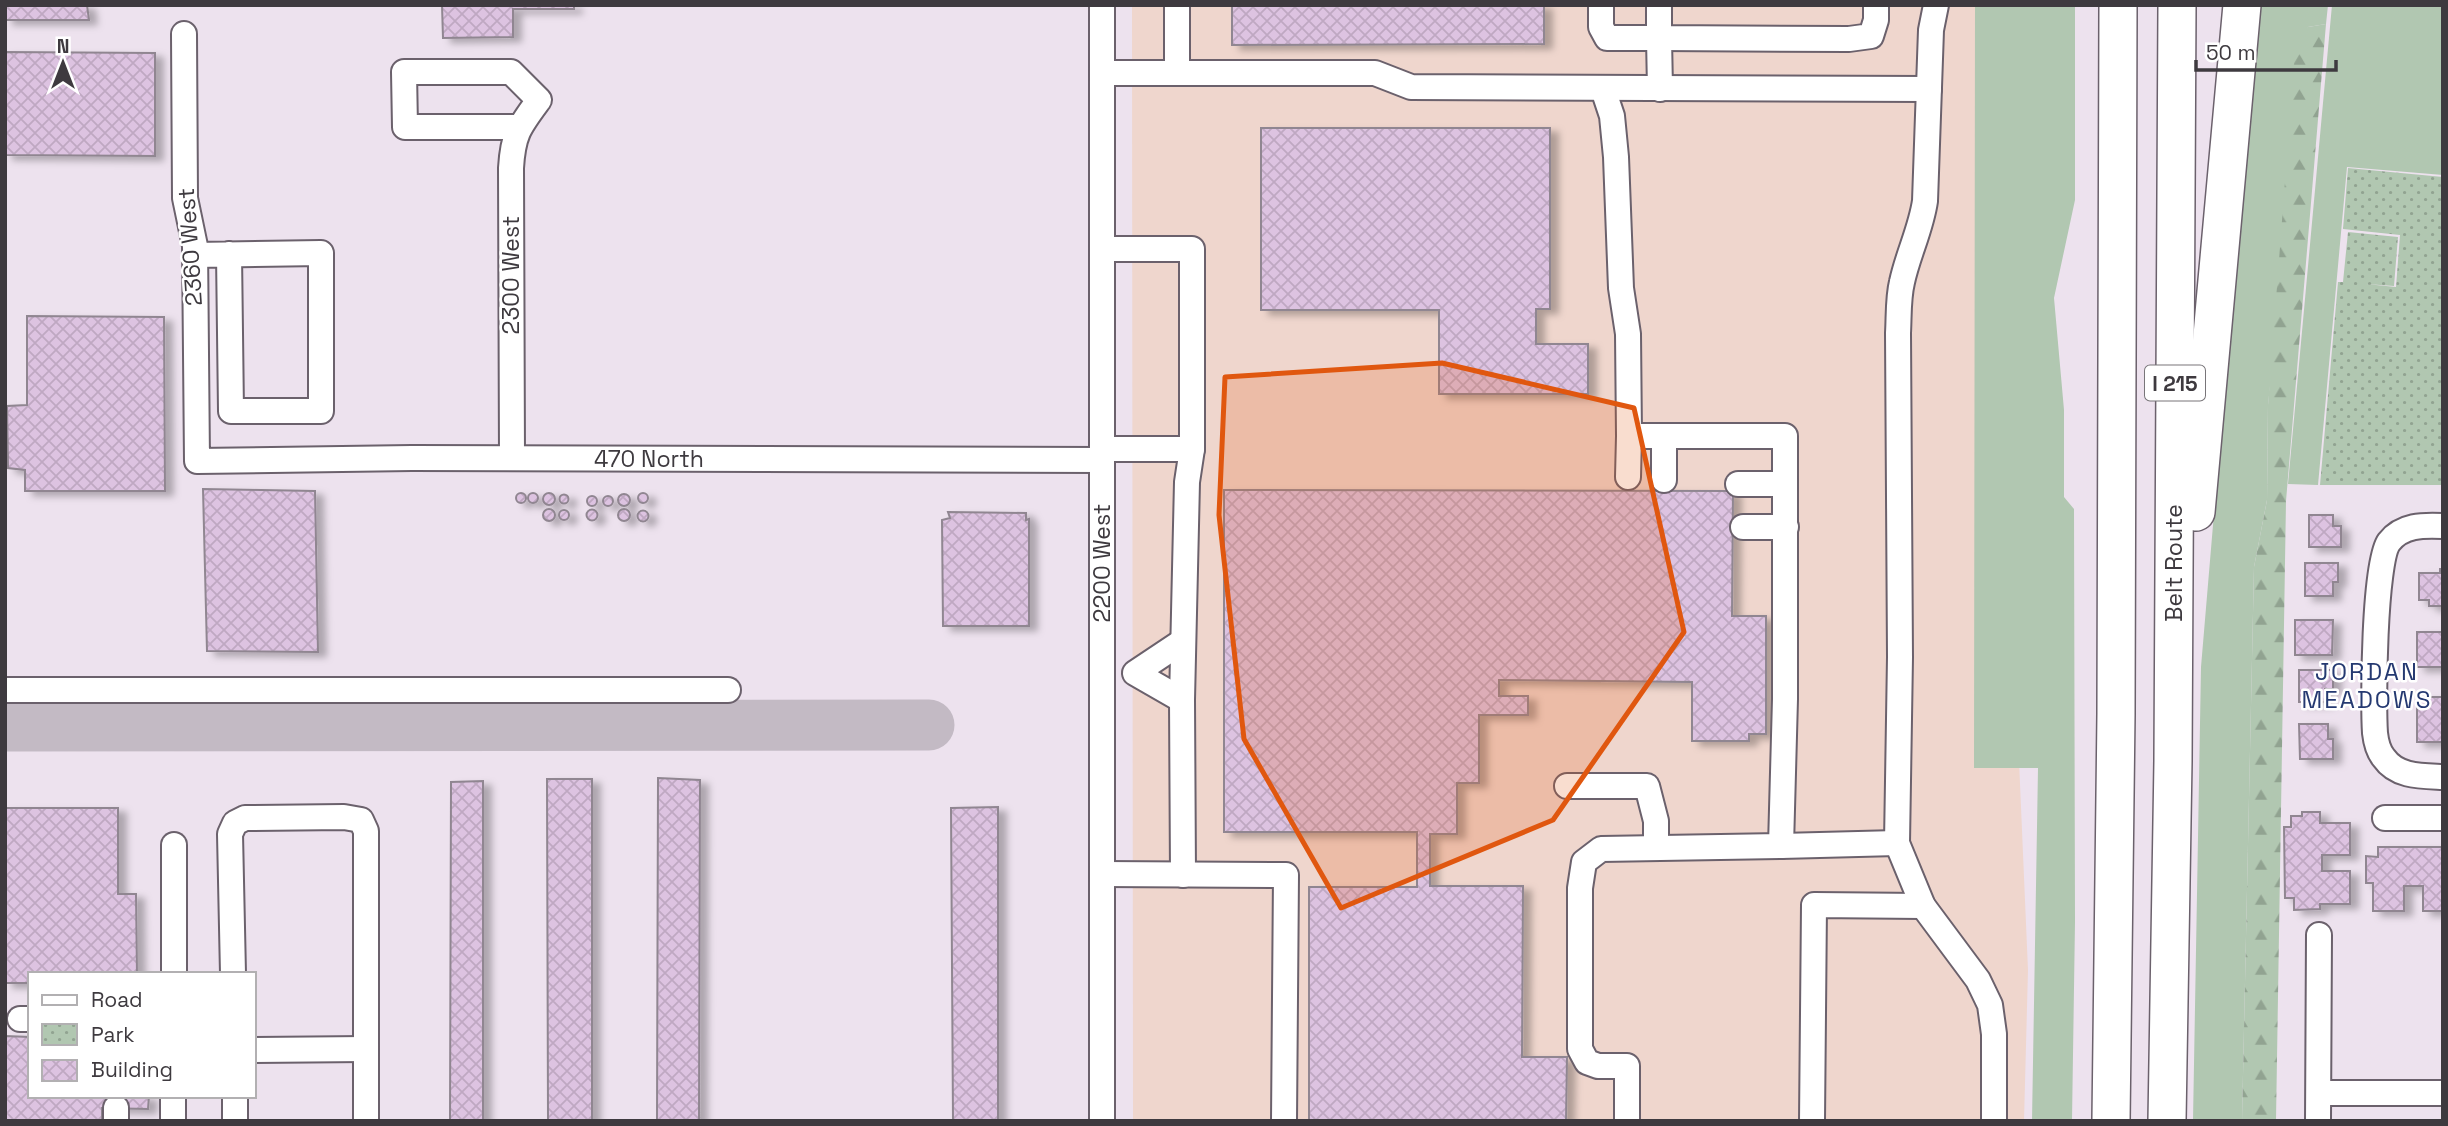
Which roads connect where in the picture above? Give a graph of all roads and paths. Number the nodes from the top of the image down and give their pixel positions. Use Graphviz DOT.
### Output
graph roads {
  1 [pos="1102,5"];
  2 [pos="1177,5"];
  3 [pos="1601,5"];
  4 [pos="1659,5"];
  5 [pos="1876,5"];
  6 [pos="1936,5"];
  7 [pos="2094,5"];
  8 [pos="2118,5"];
  9 [pos="2177,5"];
  10 [pos="2242,5"];
  11 [pos="184,34"];
  12 [pos="1659,38"];
  13 [pos="1102,73"];
  14 [pos="1177,73"];
  15 [pos="1603,89"];
  16 [pos="1660,89"];
  17 [pos="1929,89"];
  18 [pos="519,127"];
  19 [pos="1102,249"];
  20 [pos="229,254"];
  21 [pos="195,255"];
  22 [pos="1629,436"];
  23 [pos="1664,436"];
  24 [pos="1192,449"];
  25 [pos="1102,454"];
  26 [pos="512,458"];
  27 [pos="197,461"];
  28 [pos="1629,477"];
  29 [pos="1664,480"];
  30 [pos="1738,484"];
  31 [pos="1785,484"];
  32 [pos="2443,526"];
  33 [pos="1743,527"];
  34 [pos="1786,527"];
  35 [pos="1183,641"];
  36 [pos="1102,671"];
  37 [pos="1135,673"];
  38 [pos="5,690"];
  39 [pos="728,690"];
  40 [pos="1182,700"];
  41 [pos="2116,714"];
  42 [pos="2173,761"];
  43 [pos="2443,776"];
  44 [pos="1567,786"];
  45 [pos="2385,818"];
  46 [pos="2443,818"];
  47 [pos="1897,844"];
  48 [pos="174,845"];
  49 [pos="1781,846"];
  50 [pos="1656,848"];
  51 [pos="1102,874"];
  52 [pos="1182,874"];
  53 [pos="1923,906"];
  54 [pos="2319,935"];
  55 [pos="174,972"];
  56 [pos="233,972"];
  57 [pos="256,1049"];
  58 [pos="366,1049"];
  59 [pos="2319,1093"];
  60 [pos="2443,1093"];
  61 [pos="173,1098"];
  62 [pos="235,1098"];
  63 [pos="173,1121"];
  64 [pos="235,1121"];
  65 [pos="366,1121"];
  66 [pos="1102,1121"];
  67 [pos="1284,1121"];
  68 [pos="1628,1121"];
  69 [pos="1812,1121"];
  70 [pos="1994,1121"];
  71 [pos="2111,1121"];
  72 [pos="2167,1121"];
  73 [pos="2318,1121"];
  1 -- 13 [label="street, 2200 West"];
  2 -- 14 [label="street"];
  3 -- 12 [label="street"];
  4 -- 12 [label="street"];
  5 -- 12 [label="street"];
  6 -- 17 [label="street"];
  7 -- 41 [label="highway"];
  8 -- 41 [label="highway, I 215"];
  9 -- 42 [label="highway, Belt Route / I 215"];
  10 -- 42 [label="highway"];
  11 -- 21 [label="street, 2360 West"];
  12 -- 16 [label="street"];
  13 -- 14 [label="street"];
  13 -- 19 [label="street, 2200 West"];
  14 -- 15 [label="street"];
  15 -- 16 [label="street"];
  15 -- 22 [label="street"];
  16 -- 17 [label="street"];
  17 -- 47 [label="street"];
  18 -- 18 [label="street, 2300 West"];
  18 -- 26 [label="street, 2300 West"];
  19 -- 24 [label="street"];
  19 -- 25 [label="street, 2200 West"];
  20 -- 20 [label="street"];
  20 -- 21 [label="street"];
  21 -- 27 [label="street, 2360 West"];
  22 -- 23 [label="street"];
  22 -- 28 [label="street"];
  23 -- 29 [label="street"];
  23 -- 31 [label="street"];
  24 -- 25 [label="street, 470 North"];
  24 -- 35 [label="street"];
  25 -- 26 [label="street, 470 North"];
  25 -- 36 [label="street, 2200 West"];
  26 -- 27 [label="street, 470 North"];
  30 -- 31 [label="street"];
  31 -- 34 [label="street"];
  32 -- 43 [label="street"];
  33 -- 34 [label="street"];
  34 -- 49 [label="street"];
  35 -- 37 [label="street"];
  35 -- 40 [label="street"];
  36 -- 37 [label="street"];
  36 -- 51 [label="street, 2200 West"];
  37 -- 40 [label="street"];
  38 -- 39 [label="street"];
  40 -- 52 [label="street"];
  41 -- 71 [label="highway, I 215"];
  42 -- 72 [label="highway, Belt Route / I 215"];
  44 -- 50 [label="street"];
  45 -- 46 [label="street"];
  47 -- 49 [label="street"];
  47 -- 53 [label="street"];
  48 -- 55 [label="street"];
  49 -- 50 [label="street"];
  50 -- 68 [label="street"];
  51 -- 52 [label="street"];
  51 -- 66 [label="street, 2200 West"];
  52 -- 67 [label="street"];
  53 -- 69 [label="street"];
  53 -- 70 [label="street"];
  54 -- 59 [label="street"];
  56 -- 58 [label="street"];
  57 -- 58 [label="street"];
  58 -- 65 [label="street"];
  59 -- 60 [label="street"];
  59 -- 73 [label="street"];
  61 -- 63 [label="street"];
  62 -- 64 [label="street"];
}
